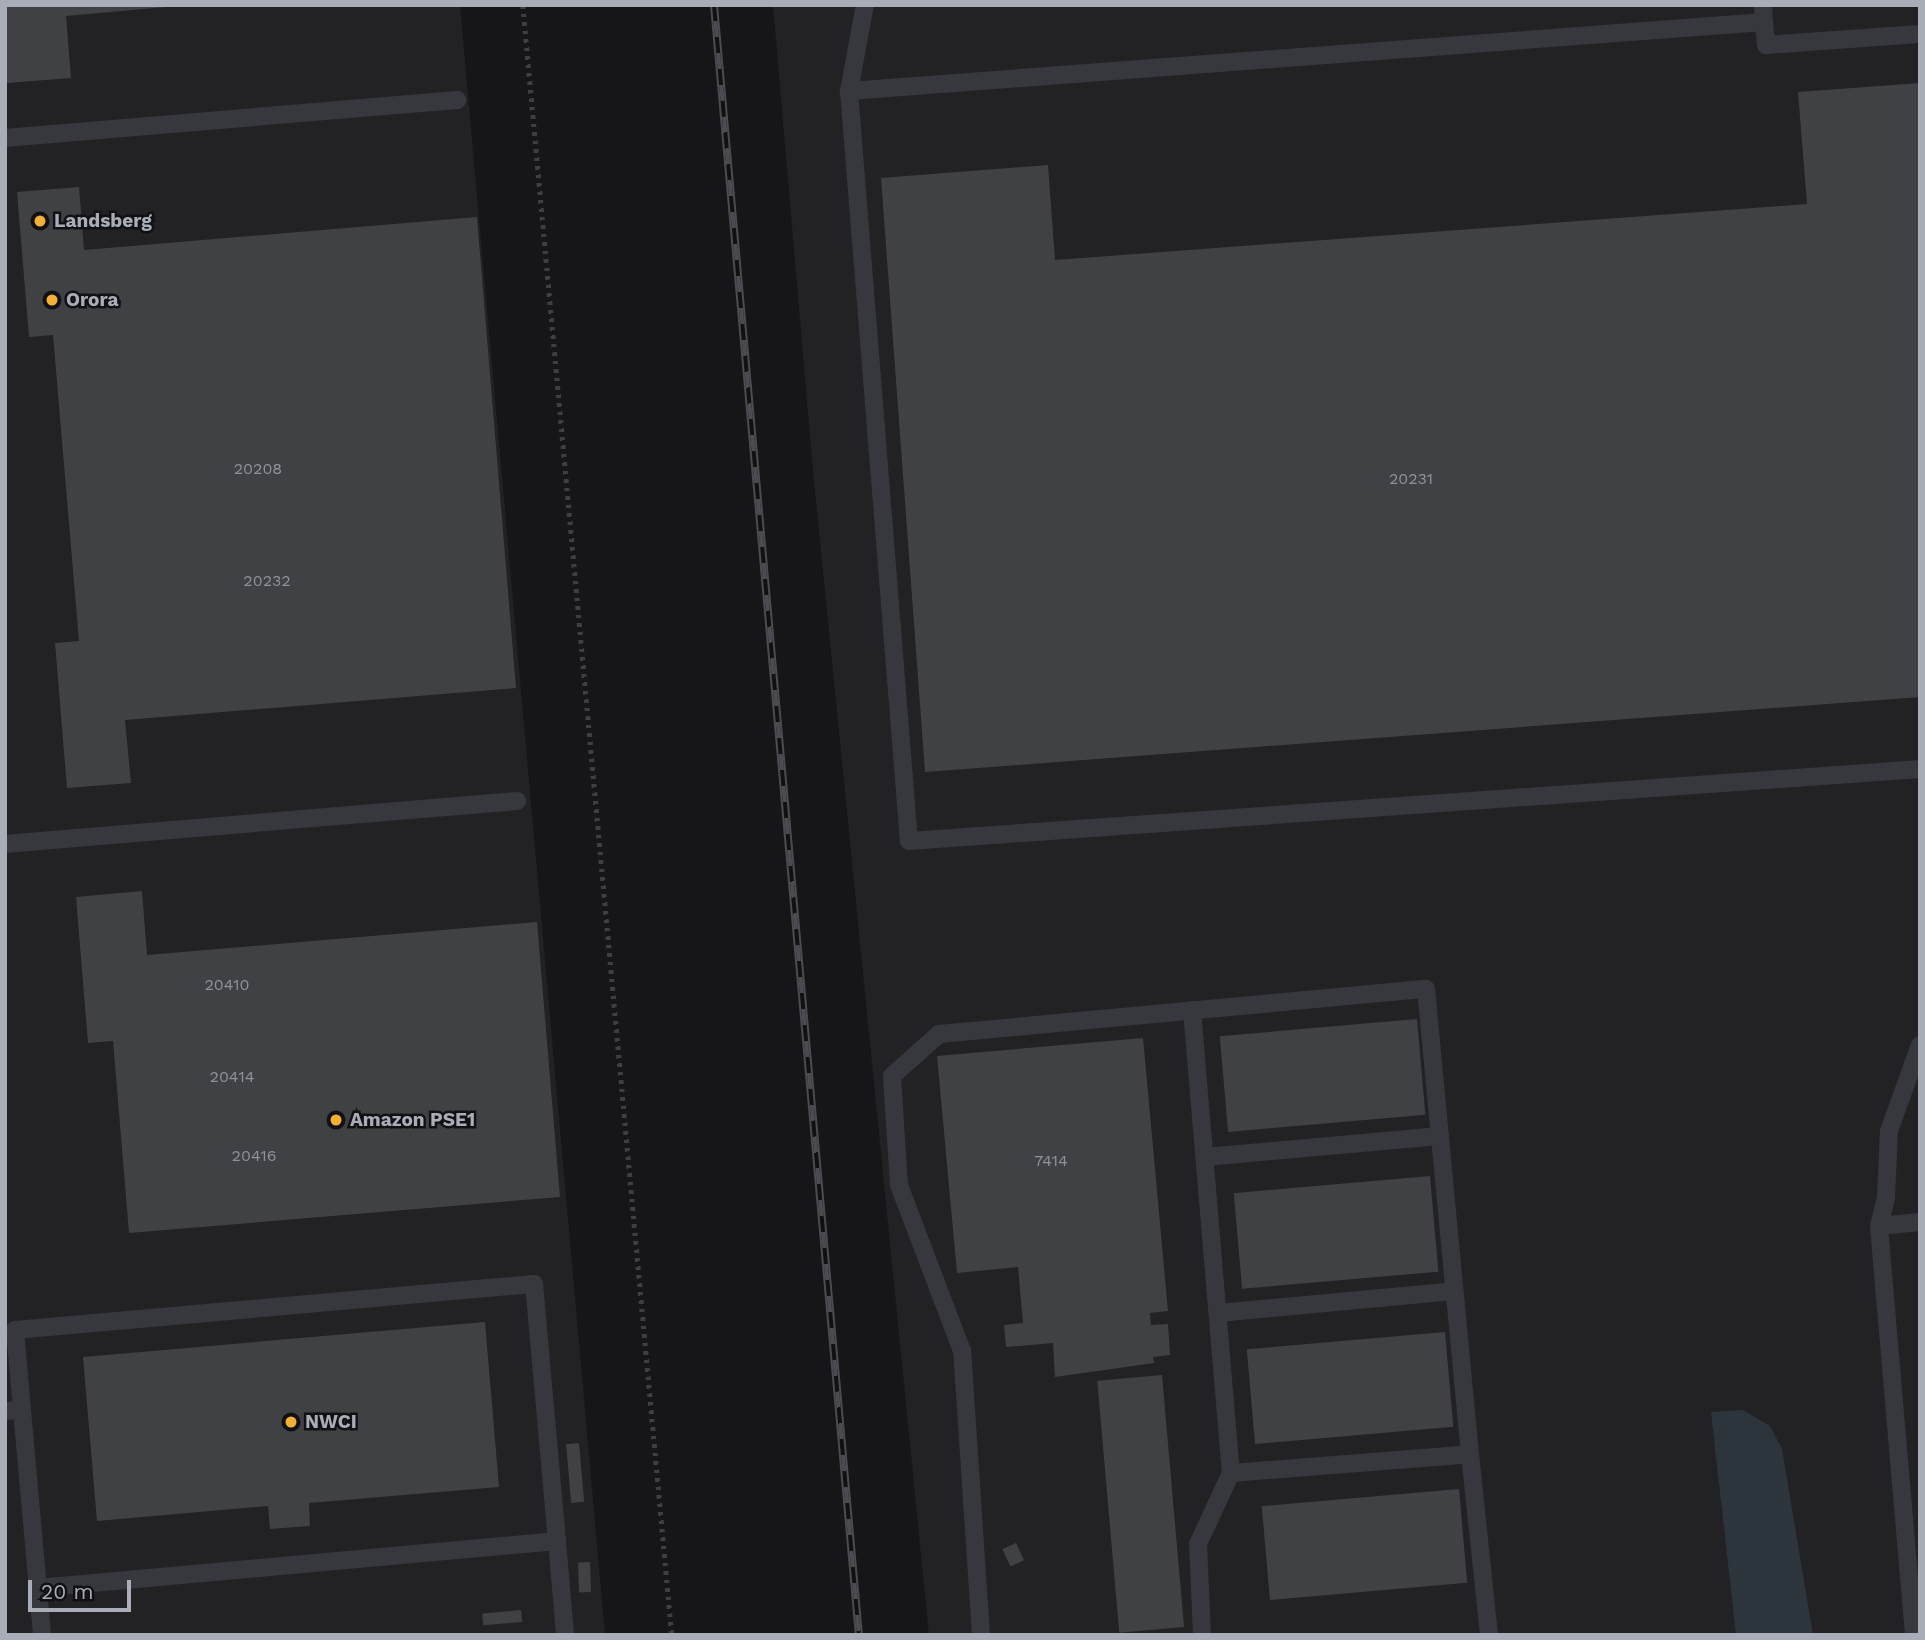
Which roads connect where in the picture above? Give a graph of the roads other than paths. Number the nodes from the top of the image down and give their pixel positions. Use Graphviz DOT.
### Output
graph roads {
  1 [pos="864,5"];
  2 [pos="1764,14"];
  3 [pos="1920,34"];
  4 [pos="849,91"];
  5 [pos="457,100"];
  6 [pos="5,138"];
  7 [pos="1920,769"];
  8 [pos="517,801"];
  9 [pos="5,844"];
  10 [pos="1192,1010"];
  11 [pos="1920,1045"];
  12 [pos="1440,1136"];
  13 [pos="1205,1157"];
  14 [pos="1920,1222"];
  15 [pos="1879,1226"];
  16 [pos="1454,1291"];
  17 [pos="1218,1313"];
  18 [pos="14,1410"];
  19 [pos="1470,1454"];
  20 [pos="1231,1473"];
  21 [pos="556,1541"];
  22 [pos="38,1588"];
  23 [pos="43,1635"];
  24 [pos="565,1635"];
  25 [pos="981,1635"];
  26 [pos="1202,1635"];
  27 [pos="1489,1635"];
  28 [pos="1914,1635"];
  1 -- 4 [label="lane"];
  2 -- 3 [label="lane"];
  2 -- 4 [label="lane"];
  4 -- 7 [label="lane"];
  5 -- 6 [label="lane"];
  8 -- 9 [label="lane"];
  10 -- 12 [label="lane"];
  10 -- 13 [label="lane"];
  10 -- 25 [label="lane"];
  11 -- 15 [label="lane"];
  12 -- 13 [label="lane"];
  12 -- 16 [label="lane"];
  13 -- 17 [label="lane"];
  14 -- 15 [label="lane"];
  15 -- 28 [label="lane"];
  16 -- 17 [label="lane"];
  16 -- 19 [label="lane"];
  17 -- 20 [label="lane"];
  18 -- 21 [label="lane"];
  18 -- 22 [label="lane"];
  19 -- 20 [label="lane"];
  19 -- 27 [label="lane"];
  20 -- 26 [label="lane"];
  21 -- 22 [label="lane"];
  21 -- 24 [label="lane"];
  22 -- 23 [label="lane"];
}
